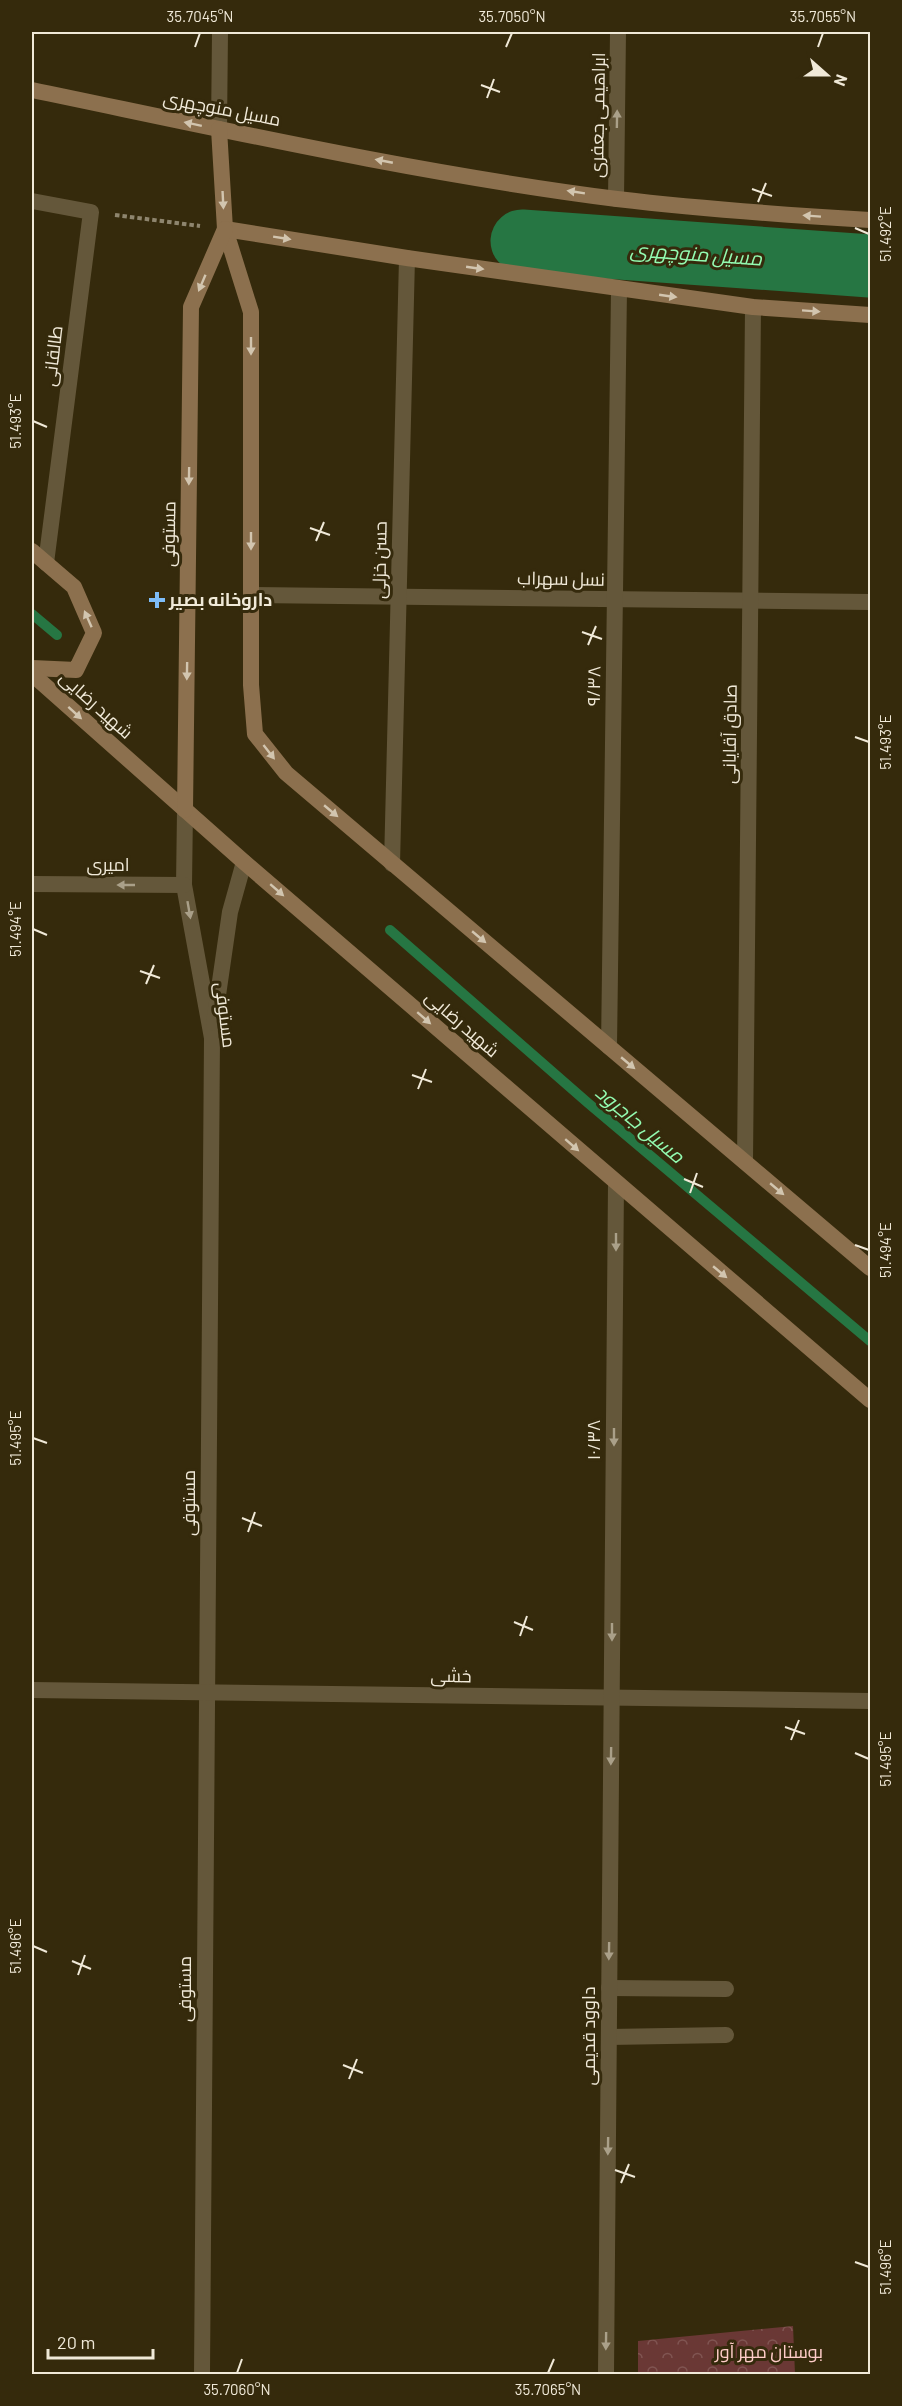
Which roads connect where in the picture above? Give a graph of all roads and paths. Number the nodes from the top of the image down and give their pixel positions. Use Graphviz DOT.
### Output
graph roads {
  1 [pos="220,32"];
  2 [pos="618,32"];
  3 [pos="32,90"];
  4 [pos="219,129"];
  5 [pos="616,199"];
  6 [pos="32,201"];
  7 [pos="91,213"];
  8 [pos="870,220"];
  9 [pos="225,229"];
  10 [pos="407,258"];
  11 [pos="619,289"];
  12 [pos="753,307"];
  13 [pos="870,315"];
  14 [pos="32,551"];
  15 [pos="46,563"];
  16 [pos="251,595"];
  17 [pos="399,597"];
  18 [pos="615,599"];
  19 [pos="750,601"];
  20 [pos="870,602"];
  21 [pos="32,668"];
  22 [pos="32,674"];
  23 [pos="185,810"];
  24 [pos="244,862"];
  25 [pos="392,864"];
  26 [pos="32,884"];
  27 [pos="184,885"];
  28 [pos="212,1038"];
  29 [pos="609,1047"];
  30 [pos="745,1162"];
  31 [pos="616,1183"];
  32 [pos="870,1268"];
  33 [pos="870,1400"];
  34 [pos="32,1690"];
  35 [pos="207,1693"];
  36 [pos="612,1698"];
  37 [pos="870,1701"];
  38 [pos="609,1988"];
  39 [pos="726,1989"];
  40 [pos="726,2035"];
  41 [pos="609,2037"];
  42 [pos="202,2374"];
  43 [pos="606,2374"];
  1 -- 4 [label="street"];
  5 -- 2 [label="street, ابراهیمی جعفری, one-way"];
  4 -- 3 [label="main road, مسیل منوچهری, one-way"];
  5 -- 4 [label="main road, مسیل منوچهری, one-way"];
  4 -- 9 [label="main road, one-way"];
  8 -- 5 [label="main road, مسیل منوچهری, one-way"];
  6 -- 7 [label="street"];
  7 -- 9 [label="path"];
  7 -- 15 [label="street, طالقانی"];
  9 -- 10 [label="main road, one-way"];
  9 -- 16 [label="main road, one-way"];
  9 -- 23 [label="main road, مستوفی, one-way"];
  10 -- 11 [label="main road, one-way"];
  10 -- 17 [label="street, حسن خزلی"];
  11 -- 12 [label="main road, one-way"];
  11 -- 18 [label="street, ۹/۳۸"];
  12 -- 13 [label="main road, one-way"];
  12 -- 19 [label="street, صادق آقایانی"];
  14 -- 15 [label="main road"];
  21 -- 15 [label="main road, one-way"];
  16 -- 17 [label="street, نسل سهراب"];
  16 -- 25 [label="main road, one-way"];
  17 -- 18 [label="street, نسل سهراب"];
  17 -- 25 [label="street, حسن خزلی"];
  18 -- 19 [label="street, نسل سهراب"];
  18 -- 29 [label="street, ۹/۳۸"];
  19 -- 20 [label="street, نسل سهراب"];
  19 -- 30 [label="street, صادق آقایانی"];
  22 -- 23 [label="main road, شهید رضایی, one-way"];
  23 -- 24 [label="main road, شهید رضایی"];
  23 -- 27 [label="street, مستوفی"];
  24 -- 28 [label="street"];
  24 -- 31 [label="main road, شهید رضایی, one-way"];
  25 -- 29 [label="main road, one-way"];
  27 -- 26 [label="street, امیری, one-way"];
  27 -- 28 [label="street, مستوفی, one-way"];
  28 -- 35 [label="street, مستوفی"];
  29 -- 30 [label="main road, one-way"];
  30 -- 32 [label="main road, one-way"];
  31 -- 33 [label="main road, شهید رضایی, one-way"];
  31 -- 36 [label="street, ۱۰/۳۸, one-way"];
  34 -- 35 [label="street, خشی"];
  35 -- 36 [label="street, خشی"];
  35 -- 42 [label="street, مستوفی"];
  36 -- 37 [label="street, خشی"];
  36 -- 38 [label="street, داوود قدیمی, one-way"];
  38 -- 39 [label="street"];
  38 -- 41 [label="street, داوود قدیمی"];
  40 -- 41 [label="street"];
  41 -- 43 [label="street, داوود قدیمی, one-way"];
}
